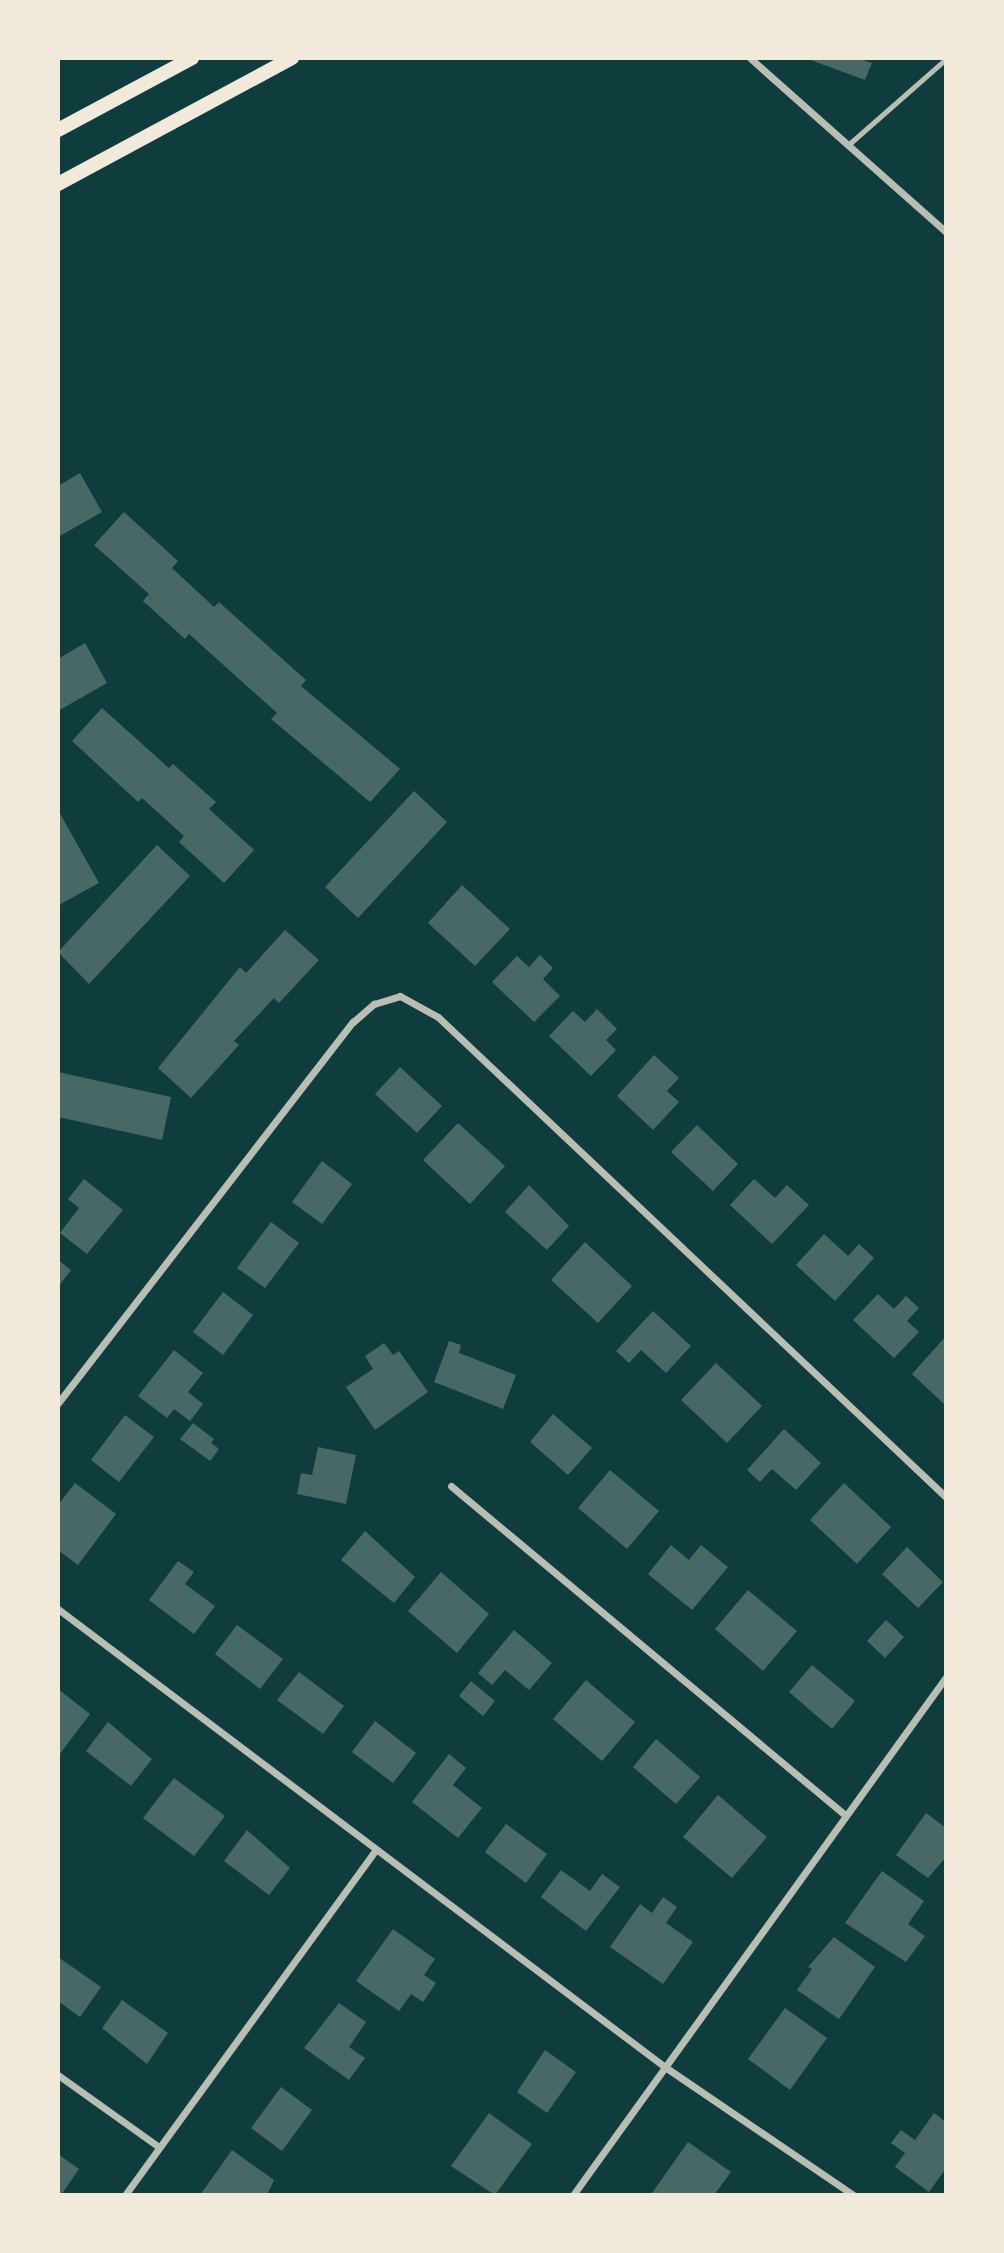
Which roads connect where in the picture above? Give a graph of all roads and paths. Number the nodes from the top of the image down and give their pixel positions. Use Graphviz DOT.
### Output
graph roads {
  1 [pos="192,58"];
  2 [pos="292,58"];
  3 [pos="750,58"];
  4 [pos="946,59"];
  5 [pos="58,130"];
  6 [pos="848,145"];
  7 [pos="58,184"];
  8 [pos="946,232"];
  9 [pos="58,1403"];
  10 [pos="451,1486"];
  11 [pos="946,1497"];
  12 [pos="58,1609"];
  13 [pos="946,1677"];
  14 [pos="845,1815"];
  15 [pos="376,1849"];
  16 [pos="665,2067"];
  17 [pos="58,2075"];
  18 [pos="159,2147"];
  19 [pos="125,2195"];
  20 [pos="573,2195"];
  21 [pos="853,2195"];
  1 -- 5 [label="main road"];
  2 -- 7 [label="main road"];
  3 -- 6 [label="street"];
  4 -- 6 [label="lane"];
  6 -- 8 [label="street"];
  9 -- 11 [label="street"];
  10 -- 14 [label="street"];
  12 -- 15 [label="street"];
  13 -- 14 [label="street"];
  14 -- 16 [label="street"];
  15 -- 16 [label="street"];
  15 -- 18 [label="street"];
  16 -- 20 [label="street"];
  16 -- 21 [label="street"];
  17 -- 18 [label="street"];
  18 -- 19 [label="street"];
}
